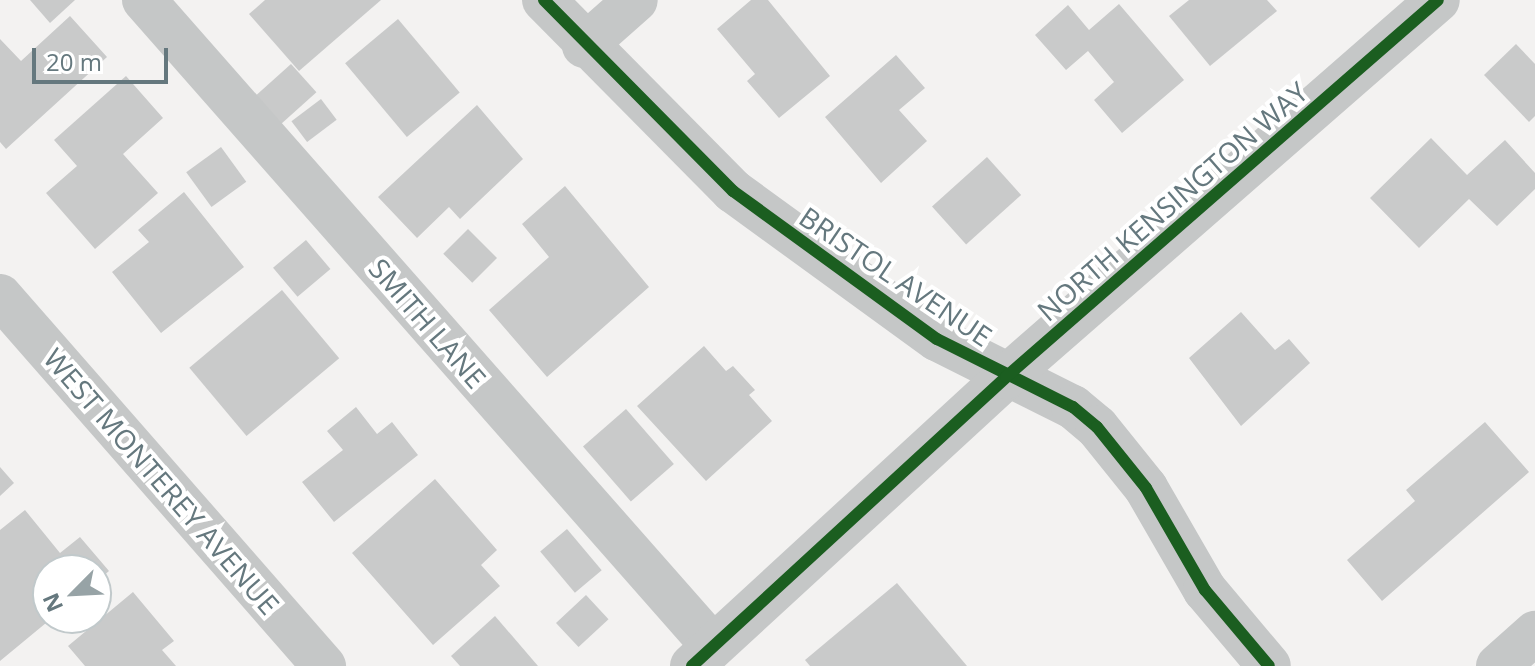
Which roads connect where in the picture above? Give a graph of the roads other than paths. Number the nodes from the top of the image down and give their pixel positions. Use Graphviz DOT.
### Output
graph roads {
  1 [pos="144,0"];
  2 [pos="544,0"];
  3 [pos="636,0"];
  4 [pos="1438,0"];
  5 [pos="584,46"];
  6 [pos="0,296"];
  7 [pos="1006,377"];
  8 [pos="1535,633"];
  9 [pos="702,656"];
  10 [pos="324,666"];
  11 [pos="1269,666"];
  12 [pos="1498,666"];
  1 -- 9 [label="street, SMITH LANE"];
  2 -- 5 [label="street, BRISTOL AVENUE"];
  3 -- 5 [label="street"];
  4 -- 7 [label="street, NORTH KENSINGTON WAY"];
  5 -- 7 [label="street, BRISTOL AVENUE"];
  6 -- 10 [label="street, WEST MONTEREY AVENUE"];
  7 -- 9 [label="street, NORTH KENSINGTON WAY"];
  7 -- 11 [label="street, BRISTOL AVENUE"];
  8 -- 12 [label="street"];
}
